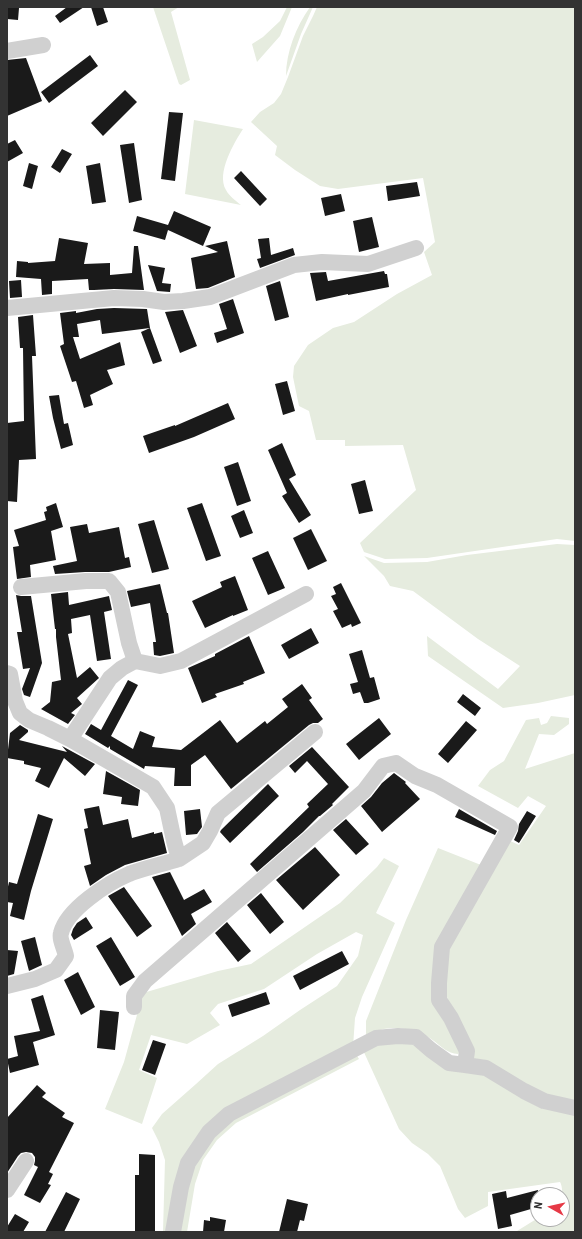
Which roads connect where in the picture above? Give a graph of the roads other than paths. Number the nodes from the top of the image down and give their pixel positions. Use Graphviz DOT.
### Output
graph roads {
  1 [pos="43,44"];
  2 [pos="7,51"];
  3 [pos="416,248"];
  4 [pos="7,308"];
  5 [pos="21,587"];
  6 [pos="306,594"];
  7 [pos="135,661"];
  8 [pos="7,673"];
  9 [pos="315,732"];
  10 [pos="70,739"];
  11 [pos="179,859"];
  12 [pos="7,986"];
  13 [pos="134,1007"];
  14 [pos="465,1065"];
  15 [pos="575,1108"];
  16 [pos="26,1161"];
  17 [pos="7,1190"];
  18 [pos="173,1232"];
  1 -- 2 [label="street"];
  3 -- 4 [label="street"];
  5 -- 7 [label="street"];
  6 -- 7 [label="street"];
  7 -- 10 [label="street"];
  8 -- 10 [label="street"];
  9 -- 11 [label="street"];
  10 -- 11 [label="street"];
  11 -- 12 [label="street"];
  13 -- 14 [label="street"];
  14 -- 15 [label="street"];
  14 -- 18 [label="street"];
  16 -- 17 [label="street"];
}
